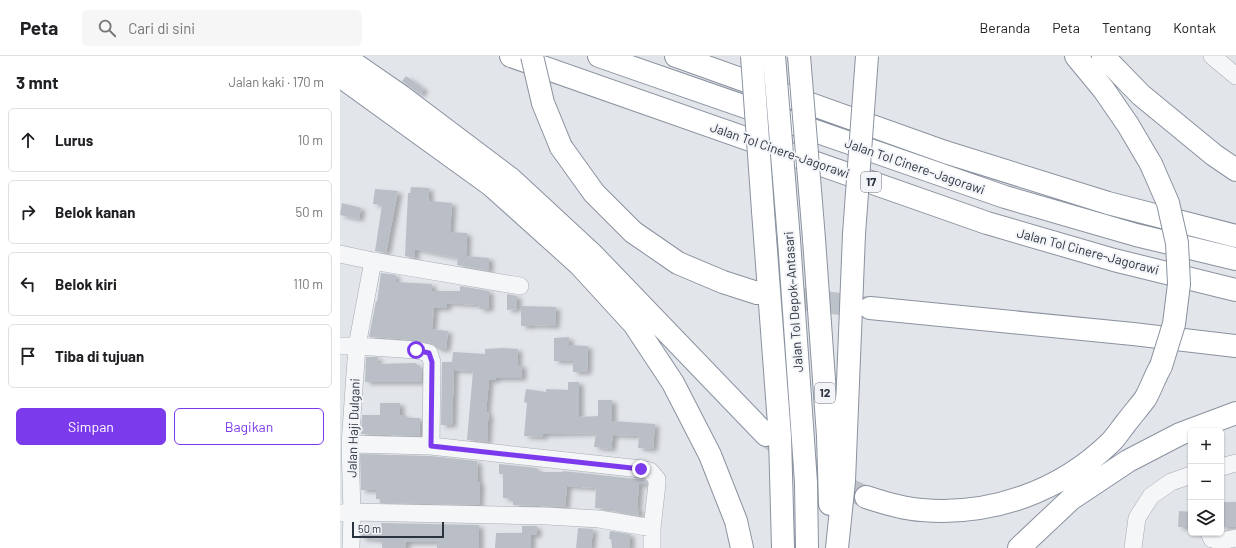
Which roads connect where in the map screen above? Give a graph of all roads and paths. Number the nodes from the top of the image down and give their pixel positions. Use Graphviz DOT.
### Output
graph roads {
  1 [pos="343,56"];
  2 [pos="511,56"];
  3 [pos="532,56"];
  4 [pos="599,56"];
  5 [pos="676,56"];
  6 [pos="752,56"];
  7 [pos="774,56"];
  8 [pos="800,56"];
  9 [pos="867,56"];
  10 [pos="1076,56"];
  11 [pos="1103,56"];
  12 [pos="1212,56"];
  13 [pos="340,76"];
  14 [pos="1236,76"];
  15 [pos="1236,170"];
  16 [pos="1236,236"];
  17 [pos="340,254"];
  18 [pos="1236,258"];
  19 [pos="373,261"];
  20 [pos="520,286"];
  21 [pos="1236,290"];
  22 [pos="758,293"];
  23 [pos="870,308"];
  24 [pos="340,346"];
  25 [pos="357,346"];
  26 [pos="1236,346"];
  27 [pos="1236,413"];
  28 [pos="766,435"];
  29 [pos="350,444"];
  30 [pos="431,446"];
  31 [pos="1236,463"];
  32 [pos="1224,466"];
  33 [pos="1188,476"];
  34 [pos="866,497"];
  35 [pos="346,513"];
  36 [pos="652,528"];
  37 [pos="1211,536"];
  38 [pos="1236,538"];
  39 [pos="351,548"];
  40 [pos="652,548"];
  41 [pos="742,548"];
  42 [pos="783,548"];
  43 [pos="807,548"];
  44 [pos="831,548"];
  45 [pos="837,548"];
  46 [pos="1019,548"];
  47 [pos="1132,548"];
  1 -- 28 [label="highway"];
  2 -- 21 [label="highway, Jalan Tol Cinere-Jagorawi / 17"];
  3 -- 22 [label="highway, bridge"];
  4 -- 18 [label="highway, Jalan Tol Cinere–Jagorawi / 17"];
  5 -- 16 [label="highway"];
  6 -- 42 [label="highway, bridge"];
  7 -- 43 [label="highway, Jalan Tol Depok–Antasari / 12, bridge"];
  8 -- 44 [label="highway, Jalan Tol Depok–Antasari / 12, bridge"];
  9 -- 45 [label="highway, bridge"];
  10 -- 34 [label="highway, bridge"];
  11 -- 15 [label="highway"];
  12 -- 14 [label="street"];
  13 -- 41 [label="highway"];
  17 -- 19 [label="street"];
  19 -- 20 [label="street"];
  19 -- 25 [label="street, Jalan Haji Dulgani"];
  23 -- 26 [label="highway"];
  24 -- 25 [label="street"];
  25 -- 29 [label="street, Jalan Haji Dulgani"];
  25 -- 30 [label="street"];
  27 -- 46 [label="highway"];
  29 -- 30 [label="street"];
  29 -- 35 [label="street, Jalan Haji Dulgani"];
  30 -- 36 [label="street"];
  31 -- 32 [label="street"];
  33 -- 47 [label="street"];
  35 -- 36 [label="street"];
  35 -- 39 [label="street, Jalan Haji Dulgani"];
  36 -- 40 [label="street"];
  37 -- 38 [label="street"];
}
